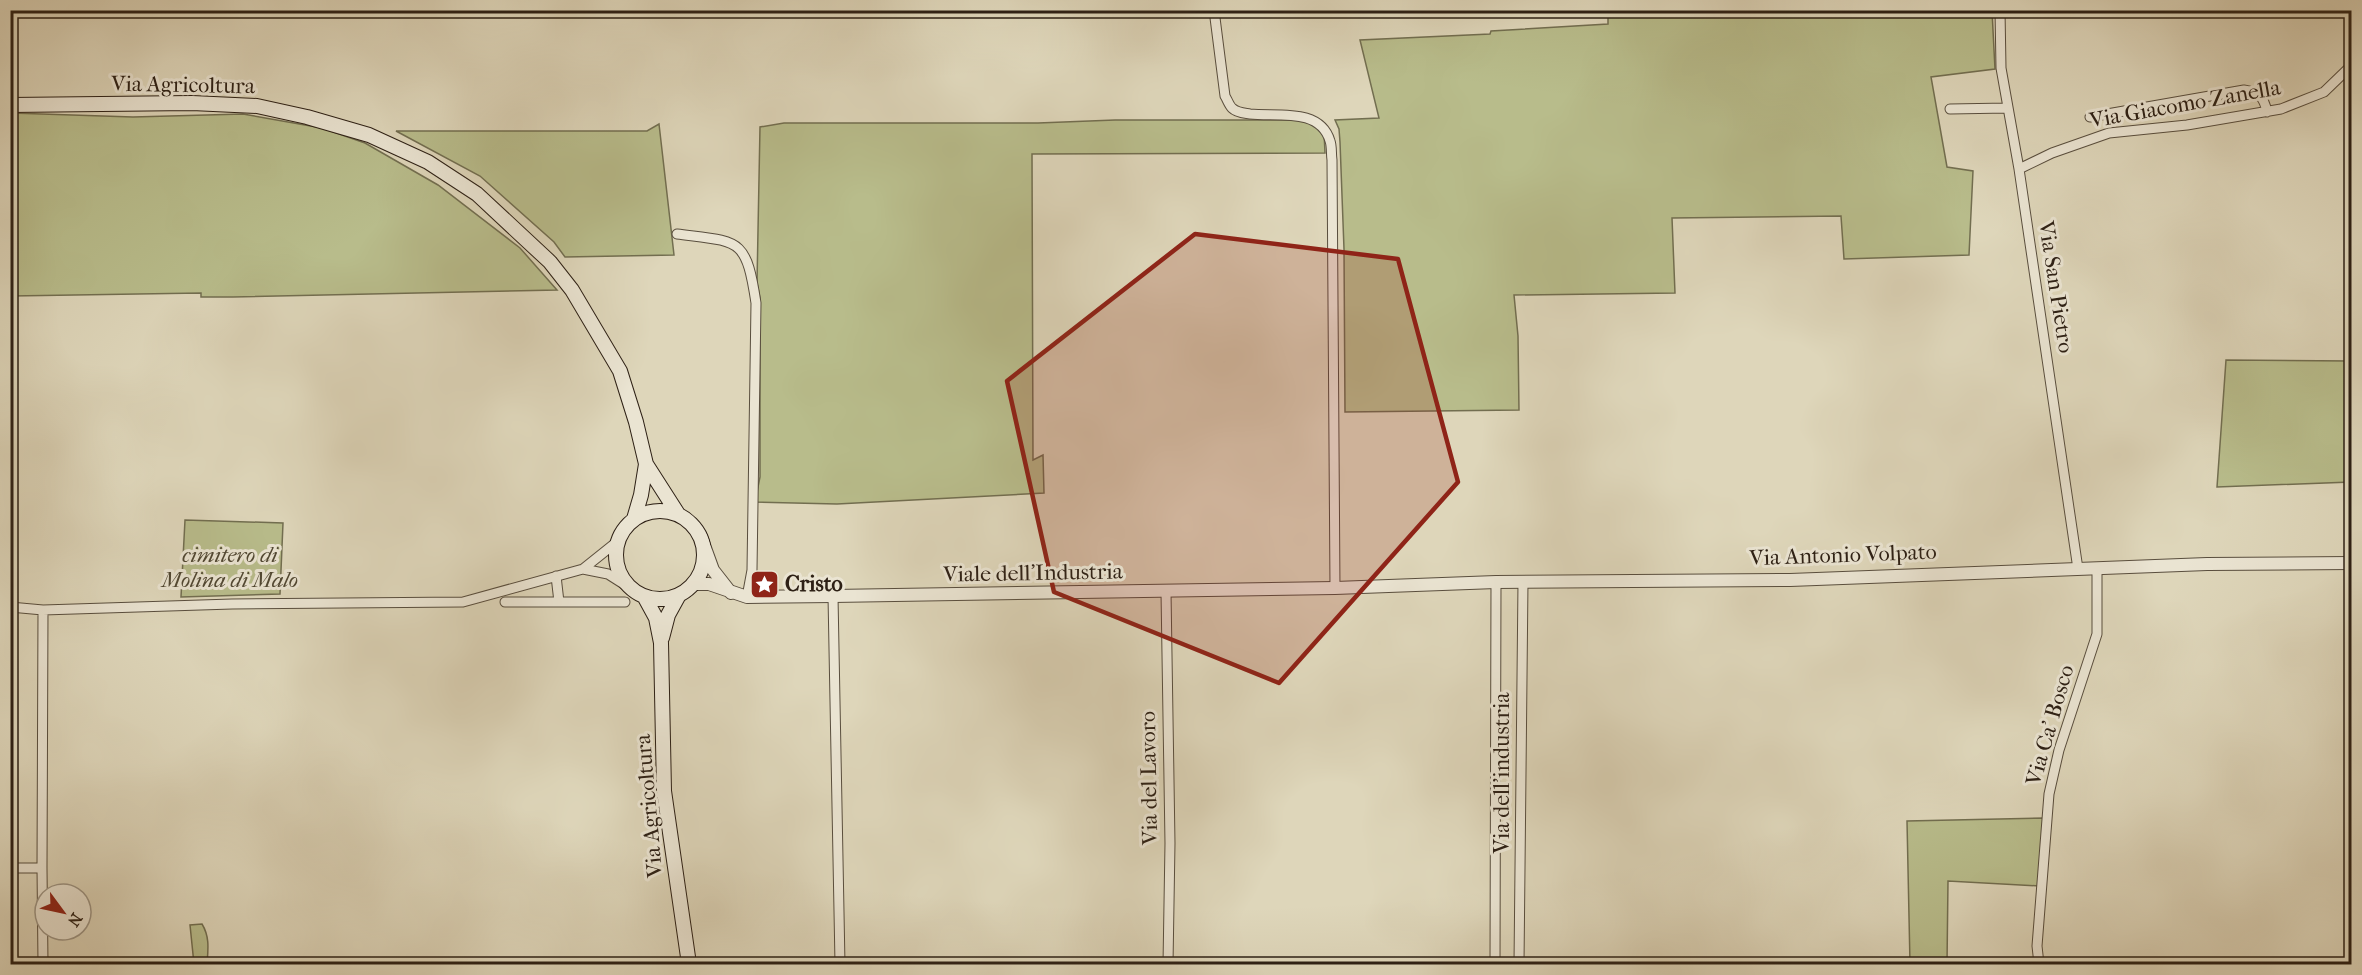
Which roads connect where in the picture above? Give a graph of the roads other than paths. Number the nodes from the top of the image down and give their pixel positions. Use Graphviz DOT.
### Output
graph roads {
  1 [pos="1214,10"];
  2 [pos="2000,10"];
  3 [pos="2352,65"];
  4 [pos="10,105"];
  5 [pos="1952,108"];
  6 [pos="2007,108"];
  7 [pos="2267,112"];
  8 [pos="2090,117"];
  9 [pos="2019,170"];
  10 [pos="677,234"];
  11 [pos="646,464"];
  12 [pos="678,514"];
  13 [pos="634,519"];
  14 [pos="701,537"];
  15 [pos="618,541"];
  16 [pos="2352,563"];
  17 [pos="2097,568"];
  18 [pos="583,569"];
  19 [pos="2078,569"];
  20 [pos="556,576"];
  21 [pos="1496,582"];
  22 [pos="1523,582"];
  23 [pos="693,585"];
  24 [pos="630,588"];
  25 [pos="1335,588"];
  26 [pos="1166,592"];
  27 [pos="732,594"];
  28 [pos="679,595"];
  29 [pos="644,596"];
  30 [pos="747,597"];
  31 [pos="833,597"];
  32 [pos="505,602"];
  33 [pos="560,602"];
  34 [pos="626,602"];
  35 [pos="10,607"];
  36 [pos="42,610"];
  37 [pos="661,643"];
  38 [pos="10,868"];
  39 [pos="42,868"];
  40 [pos="43,964"];
  41 [pos="689,964"];
  42 [pos="840,964"];
  43 [pos="1168,964"];
  44 [pos="1495,964"];
  45 [pos="1520,964"];
  46 [pos="2039,964"];
  1 -- 25 [label="street"];
  2 -- 6 [label="street, Via San Pietro"];
  3 -- 7 [label="street, Via Giacomo Zanella"];
  4 -- 11 [label="main road, Via Agricoltura"];
  5 -- 6 [label="street"];
  6 -- 9 [label="street, Via San Pietro"];
  7 -- 8 [label="street"];
  7 -- 9 [label="street, Via Giacomo Zanella"];
  9 -- 19 [label="street, Via San Pietro"];
  10 -- 30 [label="street"];
  11 -- 12 [label="main road, Via Agricoltura"];
  11 -- 13 [label="main road, Via Agricoltura"];
  12 -- 13 [label="main road"];
  12 -- 14 [label="main road"];
  13 -- 15 [label="main road"];
  14 -- 23 [label="main road"];
  14 -- 27 [label="street"];
  15 -- 18 [label="street"];
  15 -- 24 [label="main road"];
  16 -- 17 [label="street, Via Antonio Volpato"];
  17 -- 19 [label="street, Via Antonio Volpato"];
  17 -- 46 [label="street, Via Ca' Bosco"];
  18 -- 20 [label="street"];
  18 -- 24 [label="street"];
  19 -- 22 [label="street, Via Antonio Volpato"];
  20 -- 33 [label="street"];
  20 -- 36 [label="street"];
  21 -- 22 [label="street, Via Antonio Volpato"];
  21 -- 25 [label="street, Via Antonio Volpato"];
  21 -- 44 [label="street, Via dell'industria"];
  22 -- 45 [label="street, Via dell'industria"];
  23 -- 27 [label="street, Viale dell'Industria"];
  23 -- 28 [label="main road"];
  24 -- 29 [label="main road"];
  25 -- 26 [label="street, Viale dell'Industria"];
  26 -- 31 [label="street, Viale dell'Industria"];
  26 -- 43 [label="street, Via del Lavoro"];
  27 -- 30 [label="street, Viale dell'Industria"];
  28 -- 29 [label="main road"];
  28 -- 37 [label="main road, Via Agricoltura"];
  29 -- 37 [label="main road, Via Agricoltura"];
  30 -- 31 [label="street, Viale dell'Industria"];
  31 -- 42 [label="street"];
  32 -- 33 [label="street"];
  33 -- 34 [label="street"];
  35 -- 36 [label="street"];
  36 -- 39 [label="street"];
  37 -- 41 [label="main road, Via Agricoltura"];
  38 -- 39 [label="street"];
  39 -- 40 [label="street"];
}
